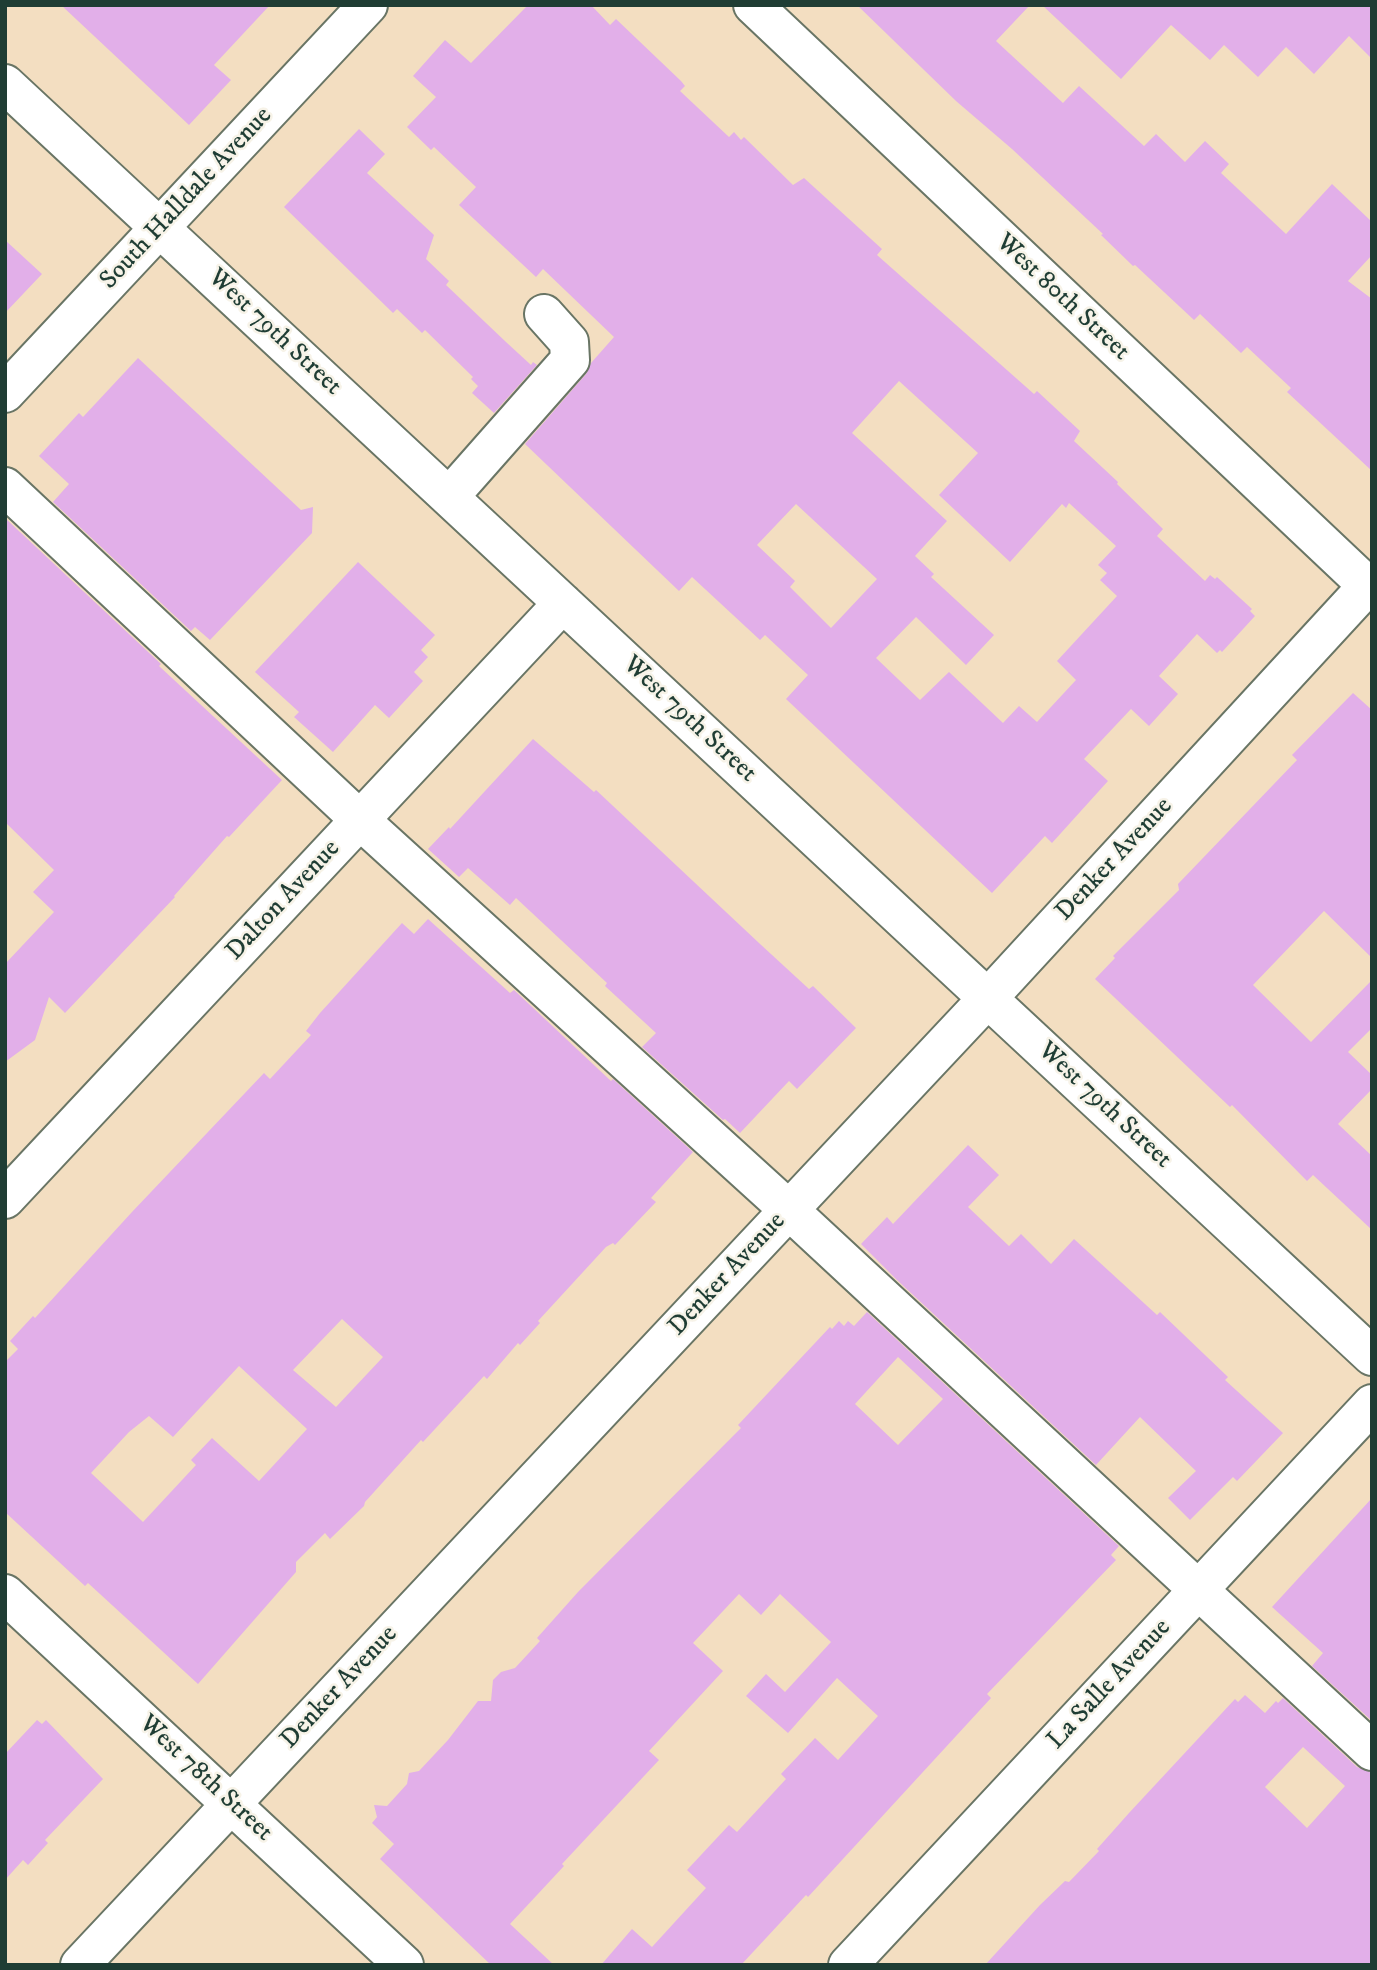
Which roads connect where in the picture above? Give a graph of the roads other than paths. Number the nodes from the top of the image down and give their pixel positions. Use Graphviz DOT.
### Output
graph roads {
  1 [pos="368,5"];
  2 [pos="753,5"];
  3 [pos="5,83"];
  4 [pos="160,228"];
  5 [pos="544,314"];
  6 [pos="5,393"];
  7 [pos="5,488"];
  8 [pos="449,497"];
  9 [pos="1370,585"];
  10 [pos="563,603"];
  11 [pos="360,820"];
  12 [pos="988,998"];
  13 [pos="5,1199"];
  14 [pos="789,1210"];
  15 [pos="1372,1356"];
  16 [pos="1372,1405"];
  17 [pos="1198,1590"];
  18 [pos="5,1594"];
  19 [pos="1372,1751"];
  20 [pos="232,1802"];
  21 [pos="80,1965"];
  22 [pos="404,1965"];
  23 [pos="848,1965"];
  1 -- 4 [label="street, South Halldale Avenue"];
  2 -- 9 [label="street, West 80th Street"];
  3 -- 4 [label="street, West 79th Street"];
  4 -- 6 [label="street, South Halldale Avenue"];
  4 -- 8 [label="street, West 79th Street"];
  5 -- 8 [label="street"];
  7 -- 11 [label="street"];
  8 -- 10 [label="street, West 79th Street"];
  9 -- 12 [label="street, Denker Avenue"];
  10 -- 11 [label="street, Dalton Avenue"];
  10 -- 12 [label="street, West 79th Street"];
  11 -- 13 [label="street, Dalton Avenue"];
  11 -- 14 [label="street"];
  12 -- 14 [label="street, Denker Avenue"];
  12 -- 15 [label="street, West 79th Street"];
  14 -- 17 [label="street"];
  14 -- 20 [label="street, Denker Avenue"];
  16 -- 17 [label="street, La Salle Avenue"];
  17 -- 19 [label="street"];
  17 -- 23 [label="street, La Salle Avenue"];
  18 -- 20 [label="street, West 78th Street"];
  20 -- 21 [label="street, Denker Avenue"];
  20 -- 22 [label="street, West 78th Street"];
}
